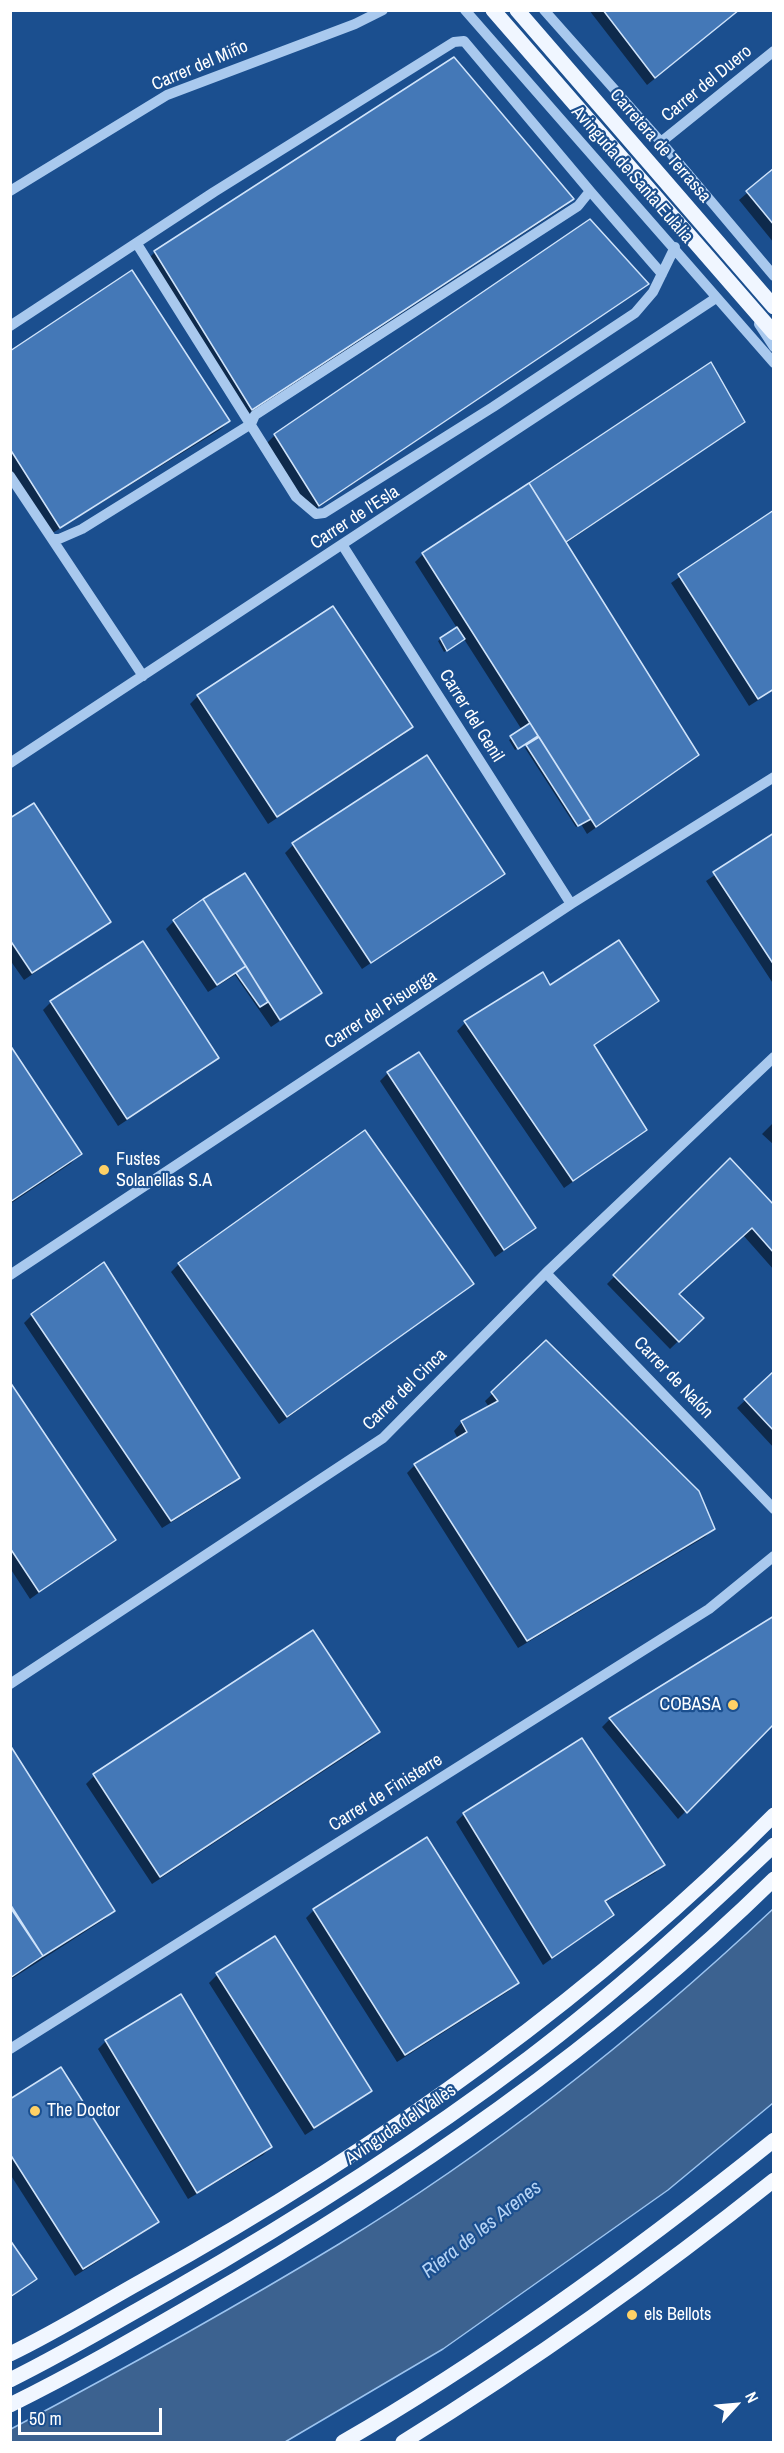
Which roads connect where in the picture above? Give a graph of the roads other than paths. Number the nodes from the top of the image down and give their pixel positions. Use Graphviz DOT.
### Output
graph roads {
  1 [pos="383,10"];
  2 [pos="465,10"];
  3 [pos="494,10"];
  4 [pos="517,10"];
  5 [pos="544,10"];
  6 [pos="774,51"];
  7 [pos="661,142"];
  8 [pos="10,191"];
  9 [pos="590,192"];
  10 [pos="137,244"];
  11 [pos="675,247"];
  12 [pos="662,274"];
  13 [pos="774,276"];
  14 [pos="742,296"];
  15 [pos="716,298"];
  16 [pos="774,307"];
  17 [pos="10,326"];
  18 [pos="774,333"];
  19 [pos="774,347"];
  20 [pos="774,363"];
  21 [pos="251,424"];
  22 [pos="10,476"];
  23 [pos="52,539"];
  24 [pos="343,546"];
  25 [pos="143,676"];
  26 [pos="10,763"];
  27 [pos="774,777"];
  28 [pos="571,904"];
  29 [pos="774,1057"];
  30 [pos="546,1273"];
  31 [pos="10,1275"];
  32 [pos="774,1509"];
  33 [pos="774,1556"];
  34 [pos="10,1684"];
  35 [pos="774,1815"];
  36 [pos="774,1845"];
  37 [pos="774,1878"];
  38 [pos="10,2049"];
  39 [pos="774,2140"];
  40 [pos="774,2180"];
  41 [pos="10,2354"];
  42 [pos="10,2379"];
  43 [pos="10,2405"];
  44 [pos="343,2442"];
  45 [pos="403,2442"];
  1 -- 8 [label="street, Carrer del Miño"];
  2 -- 11 [label="street, Avinguda de Santa Eulàlia"];
  3 -- 14 [label="main road, Carretera de Terrassa"];
  4 -- 16 [label="main road, Carretera de Terrassa"];
  5 -- 7 [label="street"];
  6 -- 7 [label="street, Carrer del Duero"];
  7 -- 13 [label="street"];
  9 -- 10 [label="street"];
  9 -- 12 [label="street"];
  9 -- 21 [label="street"];
  10 -- 17 [label="street"];
  10 -- 21 [label="street"];
  11 -- 12 [label="street"];
  11 -- 15 [label="street, Avinguda de Santa Eulàlia"];
  12 -- 21 [label="street"];
  14 -- 18 [label="main road, Carretera de Terrassa"];
  14 -- 19 [label="street, Carretera de Terrassa"];
  15 -- 20 [label="street, Avinguda de Santa Eulàlia"];
  15 -- 24 [label="street, Carrer de l'Esla"];
  21 -- 23 [label="street"];
  22 -- 23 [label="street"];
  23 -- 25 [label="street"];
  24 -- 25 [label="street, Carrer de l'Esla"];
  24 -- 28 [label="street, Carrer del Genil"];
  25 -- 26 [label="street, Carrer de l'Esla"];
  27 -- 28 [label="street, Carrer del Pisuerga"];
  28 -- 31 [label="street, Carrer del Pisuerga"];
  29 -- 30 [label="street, Carrer del Cinca"];
  30 -- 32 [label="street, Carrer de Nalón"];
  30 -- 34 [label="street, Carrer del Cinca"];
  33 -- 38 [label="street, Carrer de Finisterre"];
  35 -- 41 [label="main road"];
  36 -- 42 [label="main road, Avinguda del Vallès"];
  37 -- 43 [label="main road"];
  39 -- 44 [label="main road"];
  40 -- 45 [label="main road"];
}
